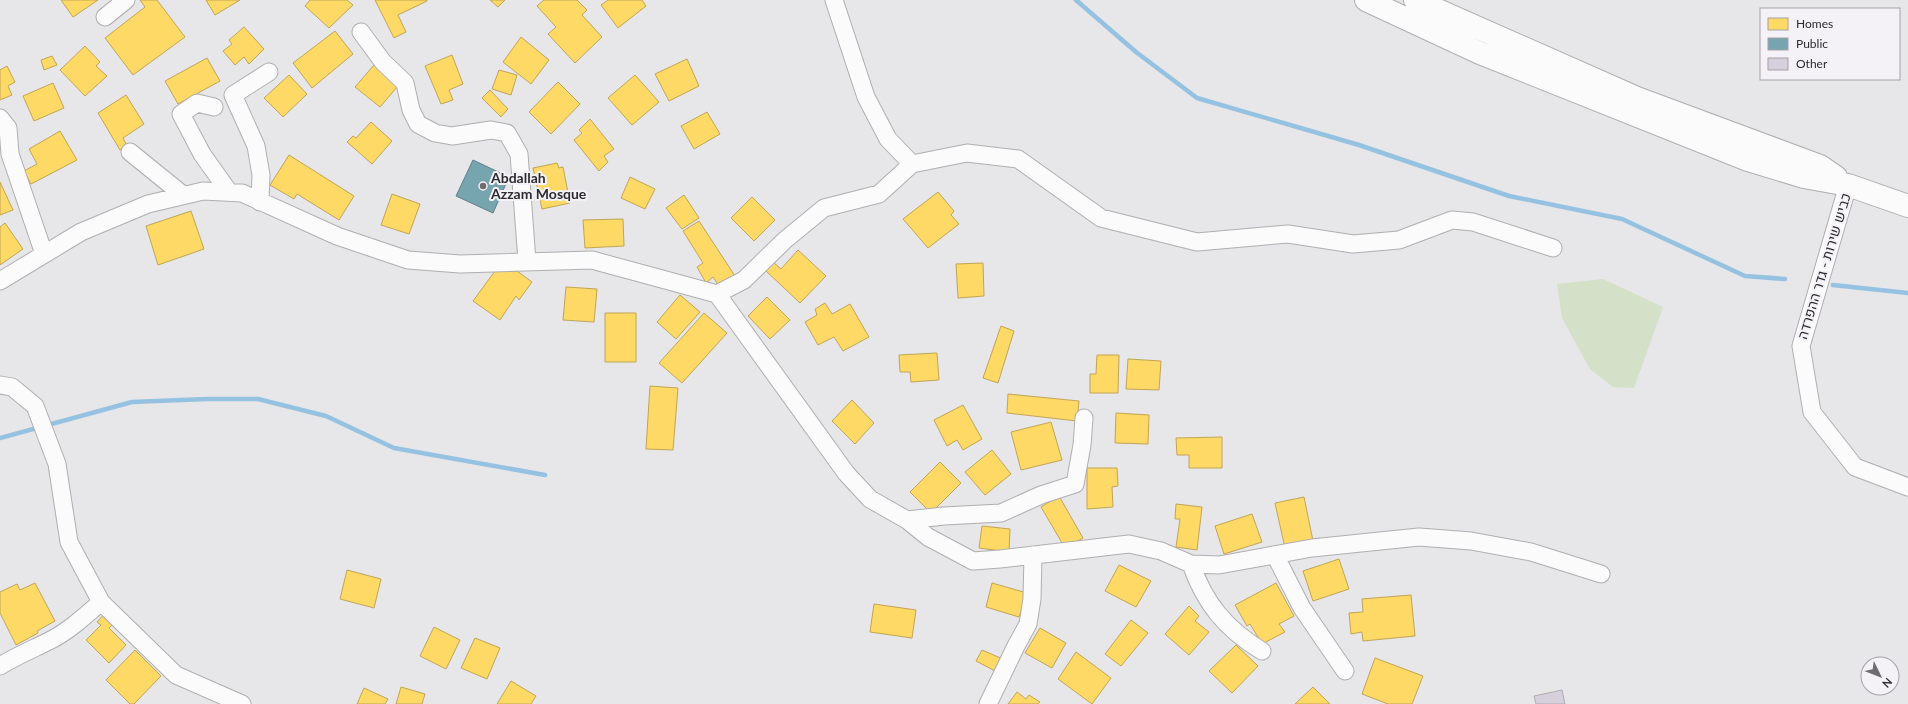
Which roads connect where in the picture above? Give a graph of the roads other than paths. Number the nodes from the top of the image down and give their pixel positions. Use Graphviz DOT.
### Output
graph roads {
  1 [pos="126,0"];
  2 [pos="834,0"];
  3 [pos="1366,0"];
  4 [pos="1415,0"];
  5 [pos="105,17"];
  6 [pos="361,32"];
  7 [pos="1484,43"];
  8 [pos="270,72"];
  9 [pos="214,107"];
  10 [pos="0,118"];
  11 [pos="130,152"];
  12 [pos="912,164"];
  13 [pos="1848,185"];
  14 [pos="229,192"];
  15 [pos="183,195"];
  16 [pos="260,202"];
  17 [pos="1908,206"];
  18 [pos="1553,248"];
  19 [pos="44,254"];
  20 [pos="527,261"];
  21 [pos="0,281"];
  22 [pos="718,294"];
  23 [pos="0,385"];
  24 [pos="1084,418"];
  25 [pos="1908,487"];
  26 [pos="907,520"];
  27 [pos="1032,555"];
  28 [pos="1275,555"];
  29 [pos="1191,564"];
  30 [pos="1601,574"];
  31 [pos="101,602"];
  32 [pos="1262,651"];
  33 [pos="0,666"];
  34 [pos="1345,671"];
  35 [pos="242,704"];
  36 [pos="988,704"];
  1 -- 5 [label="street"];
  2 -- 12 [label="street"];
  3 -- 7 [label="main road"];
  4 -- 7 [label="main road"];
  6 -- 20 [label="street"];
  7 -- 13 [label="main road"];
  8 -- 16 [label="street"];
  9 -- 14 [label="street"];
  10 -- 19 [label="street"];
  11 -- 15 [label="street"];
  12 -- 18 [label="street"];
  12 -- 22 [label="street"];
  13 -- 17 [label="main road"];
  13 -- 25 [label="street, כביש שירות - גדר ההפרדה"];
  14 -- 15 [label="street"];
  14 -- 16 [label="street"];
  15 -- 19 [label="street"];
  16 -- 20 [label="street"];
  19 -- 21 [label="street"];
  20 -- 22 [label="street"];
  22 -- 26 [label="street"];
  23 -- 31 [label="street"];
  24 -- 26 [label="street"];
  26 -- 27 [label="street"];
  27 -- 29 [label="street"];
  27 -- 36 [label="street"];
  28 -- 29 [label="street"];
  28 -- 30 [label="street"];
  28 -- 34 [label="street"];
  29 -- 32 [label="street"];
  31 -- 33 [label="street"];
  31 -- 35 [label="street"];
}
